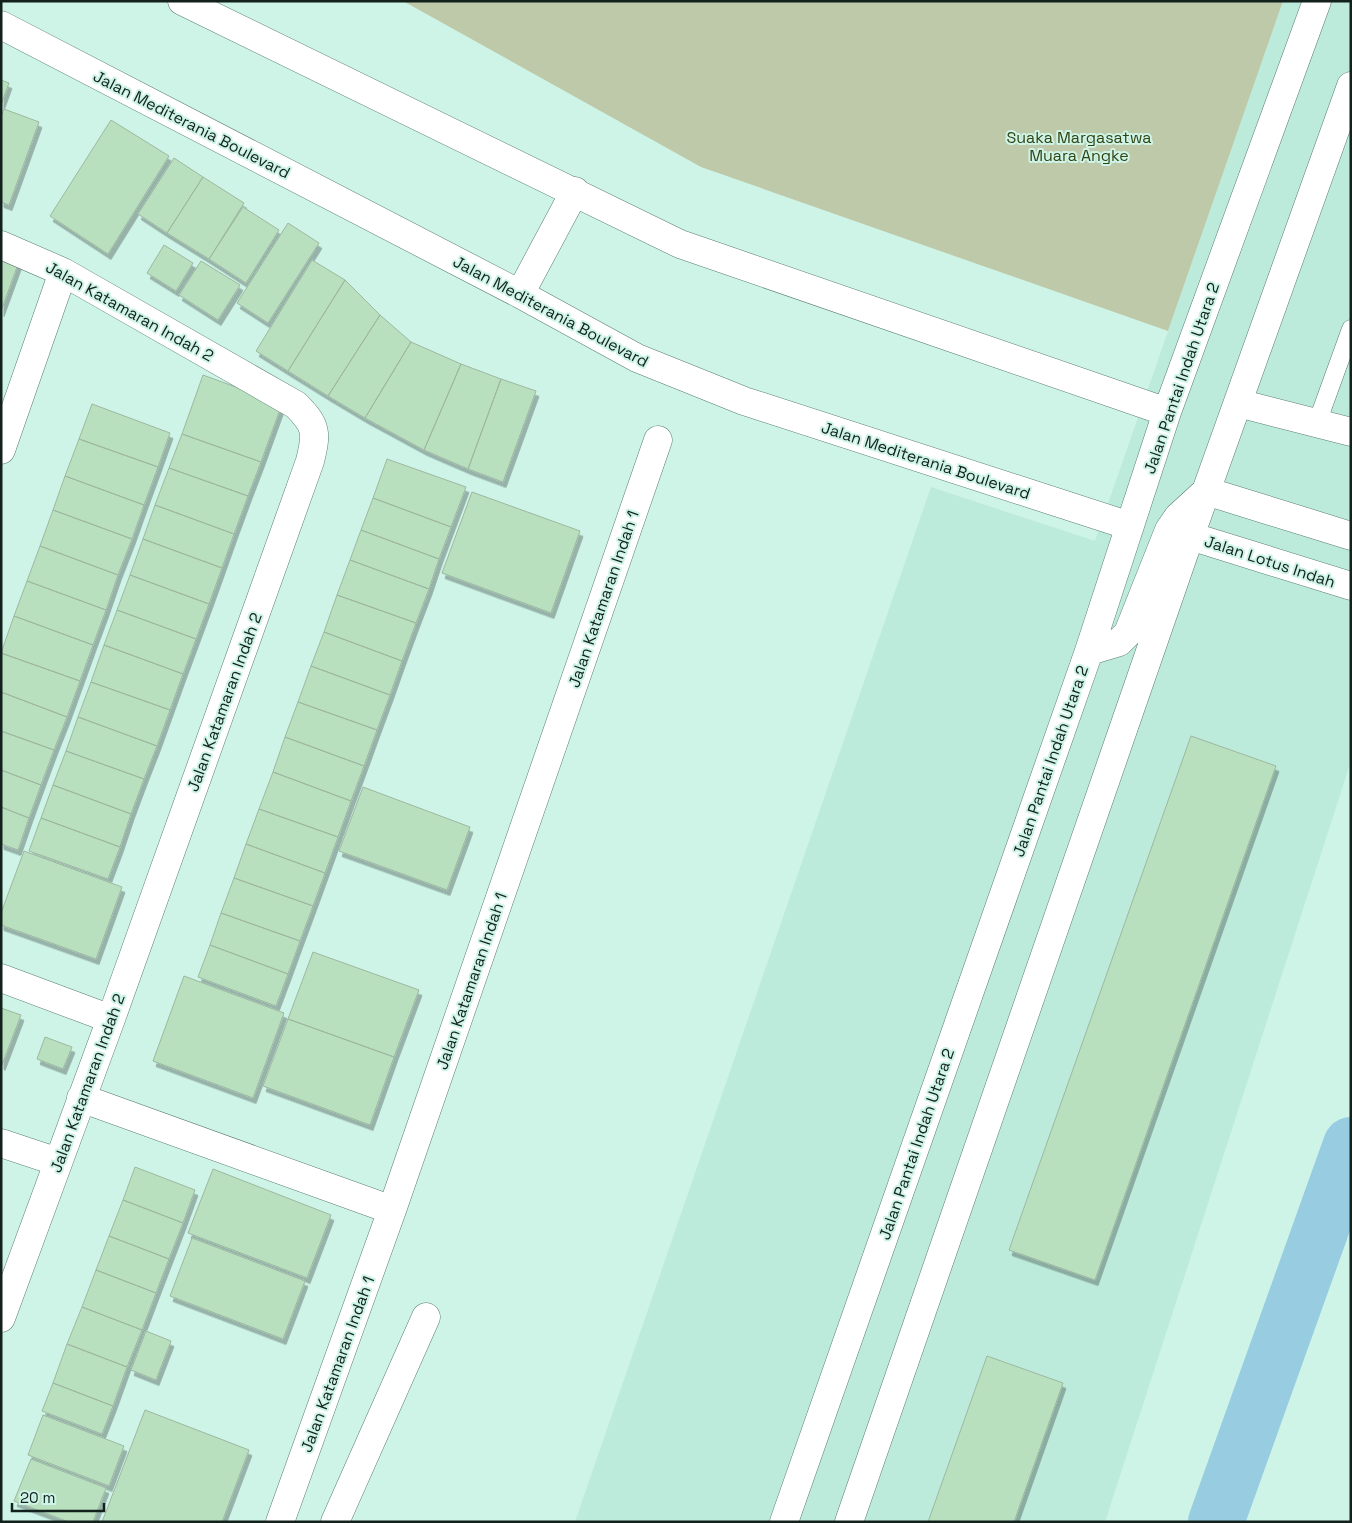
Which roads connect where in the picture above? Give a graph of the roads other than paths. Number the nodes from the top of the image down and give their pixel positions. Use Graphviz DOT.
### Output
graph roads {
  1 [pos="182,1"];
  2 [pos="1317,1"];
  3 [pos="1,25"];
  4 [pos="1351,86"];
  5 [pos="574,191"];
  6 [pos="1,245"];
  7 [pos="63,272"];
  8 [pos="520,294"];
  9 [pos="1351,329"];
  10 [pos="1238,403"];
  11 [pos="1167,412"];
  12 [pos="1317,423"];
  13 [pos="1351,432"];
  14 [pos="658,440"];
  15 [pos="1,450"];
  16 [pos="1206,490"];
  17 [pos="1130,526"];
  18 [pos="1190,536"];
  19 [pos="1351,536"];
  20 [pos="1351,586"];
  21 [pos="1089,651"];
  22 [pos="1,978"];
  23 [pos="111,1019"];
  24 [pos="81,1098"];
  25 [pos="1,1143"];
  26 [pos="58,1162"];
  27 [pos="392,1210"];
  28 [pos="426,1317"];
  29 [pos="1,1318"];
  30 [pos="280,1522"];
  31 [pos="335,1522"];
  32 [pos="784,1522"];
  33 [pos="849,1522"];
  1 -- 5 [label="street"];
  2 -- 11 [label="street, Jalan Pantai Indah Utara 2"];
  3 -- 8 [label="street, Jalan Mediterania Boulevard"];
  4 -- 10 [label="street"];
  5 -- 8 [label="street"];
  5 -- 11 [label="street"];
  6 -- 7 [label="street, Jalan Katamaran Indah 2"];
  7 -- 15 [label="street"];
  7 -- 23 [label="street, Jalan Katamaran Indah 2"];
  8 -- 17 [label="street, Jalan Mediterania Boulevard"];
  9 -- 12 [label="lane"];
  10 -- 12 [label="street"];
  10 -- 16 [label="street"];
  11 -- 17 [label="street, Jalan Pantai Indah Utara 2"];
  12 -- 13 [label="street"];
  14 -- 27 [label="street, Jalan Katamaran Indah 1"];
  16 -- 18 [label="street"];
  16 -- 19 [label="street"];
  16 -- 21 [label="street"];
  17 -- 21 [label="street, Jalan Pantai Indah Utara 2"];
  18 -- 20 [label="street, Jalan Lotus Indah"];
  18 -- 33 [label="street"];
  21 -- 32 [label="street, Jalan Pantai Indah Utara 2"];
  22 -- 23 [label="street"];
  23 -- 24 [label="street, Jalan Katamaran Indah 2"];
  24 -- 26 [label="street, Jalan Katamaran Indah 2"];
  24 -- 27 [label="street"];
  25 -- 26 [label="street"];
  26 -- 29 [label="street, Jalan Katamaran Indah 2"];
  27 -- 30 [label="street, Jalan Katamaran Indah 1"];
  28 -- 31 [label="street"];
}
